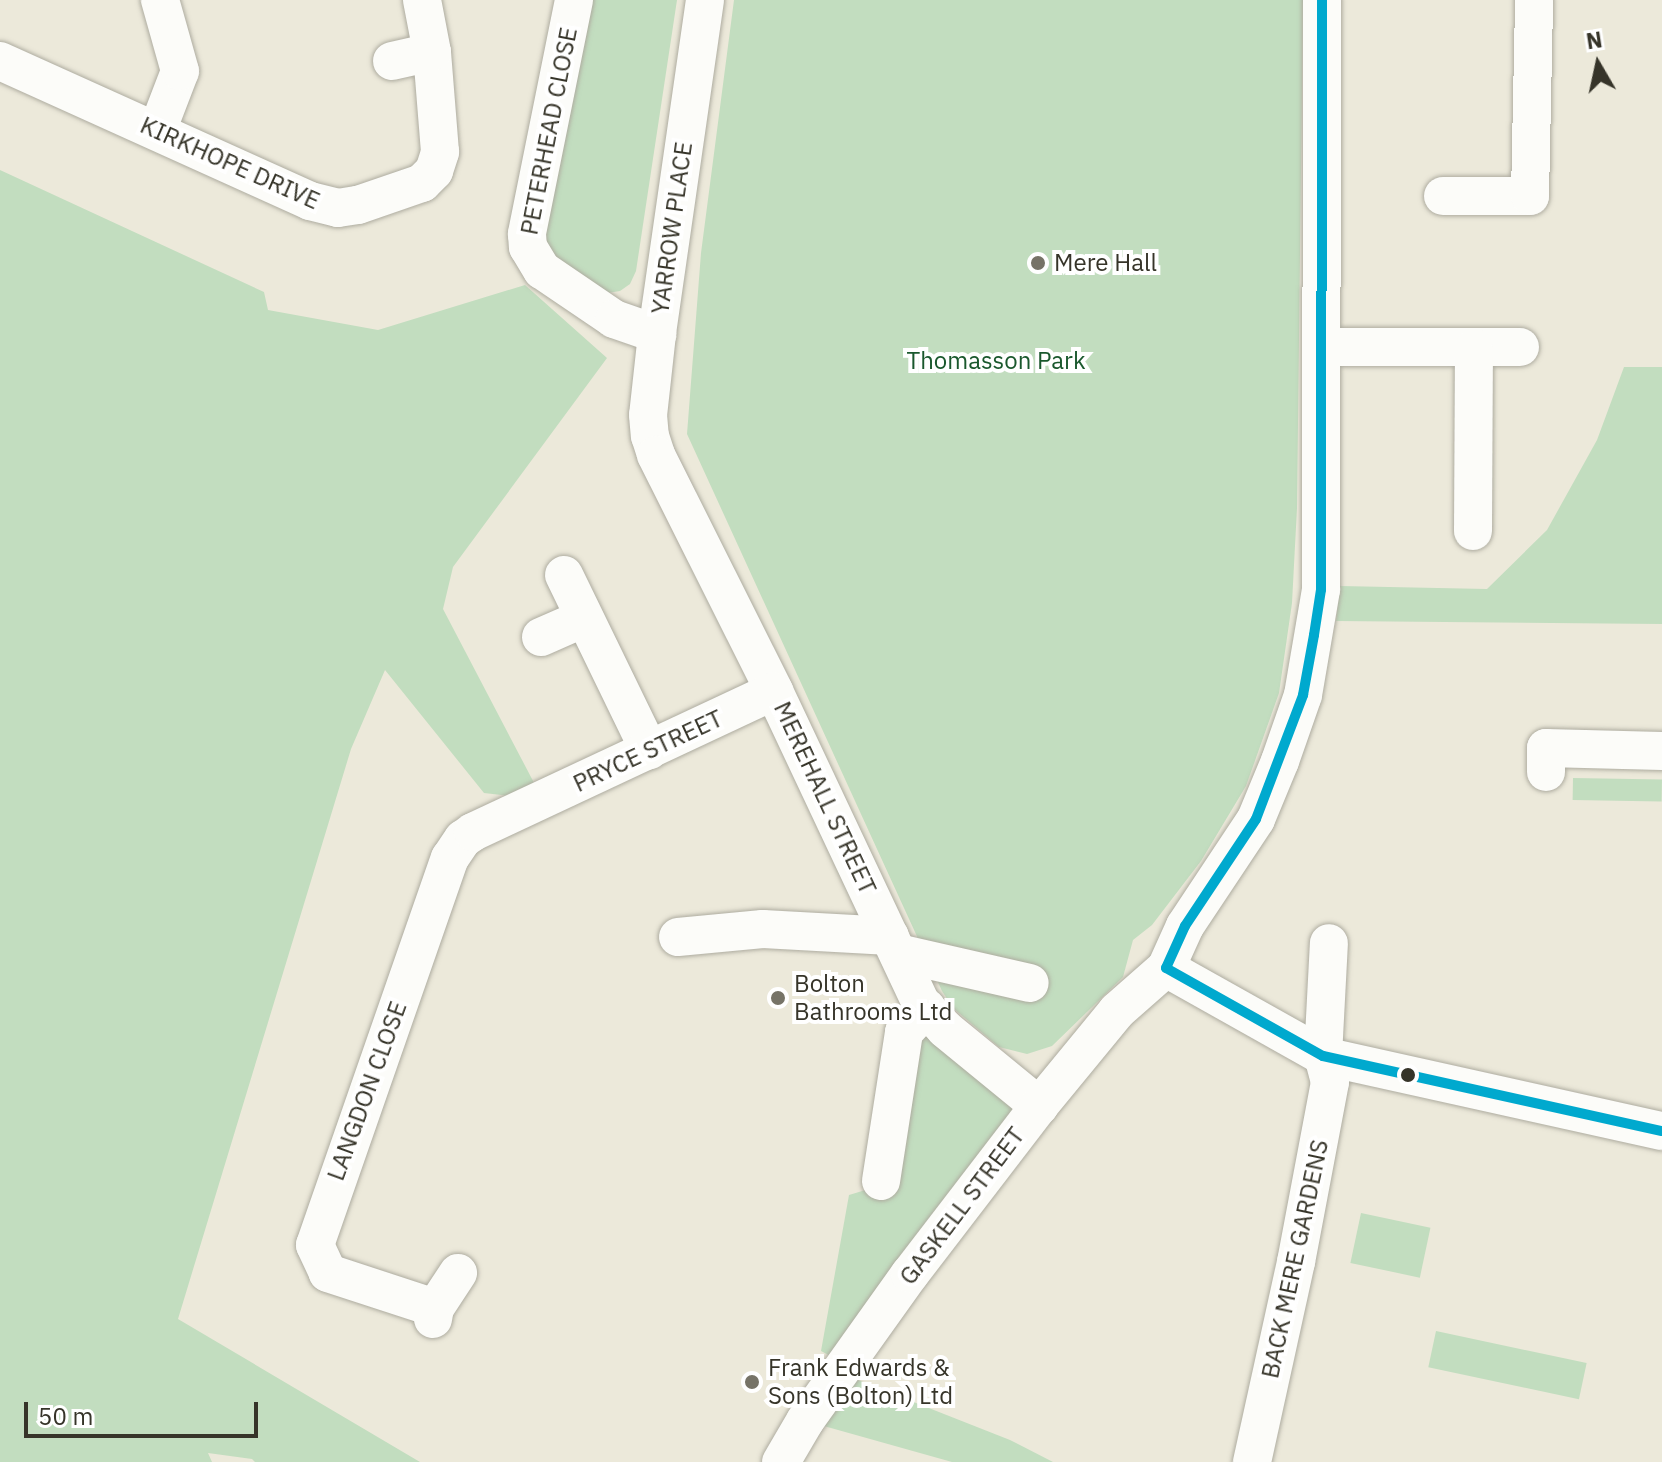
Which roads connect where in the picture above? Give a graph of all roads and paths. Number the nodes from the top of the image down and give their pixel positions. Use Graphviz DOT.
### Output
graph roads {
  1 [pos="160,0"];
  2 [pos="422,0"];
  3 [pos="574,0"];
  4 [pos="705,0"];
  5 [pos="1322,0"];
  6 [pos="1534,0"];
  7 [pos="432,52"];
  8 [pos="0,61"];
  9 [pos="392,61"];
  10 [pos="157,131"];
  11 [pos="1443,196"];
  12 [pos="657,334"];
  13 [pos="1322,347"];
  14 [pos="1520,347"];
  15 [pos="1474,348"];
  16 [pos="656,455"];
  17 [pos="1473,531"];
  18 [pos="564,575"];
  19 [pos="584,618"];
  20 [pos="541,637"];
  21 [pos="774,691"];
  22 [pos="649,750"];
  23 [pos="1662,751"];
  24 [pos="1546,772"];
  25 [pos="500,809"];
  26 [pos="678,937"];
  27 [pos="894,945"];
  28 [pos="1166,968"];
  29 [pos="1339,969"];
  30 [pos="1030,983"];
  31 [pos="926,1008"];
  32 [pos="1323,1056"];
  33 [pos="1039,1106"];
  34 [pos="1662,1131"];
  35 [pos="892,1164"];
  36 [pos="458,1273"];
  37 [pos="781,1462"];
  38 [pos="1252,1462"];
  1 -- 10 [label="street"];
  2 -- 7 [label="street, KIRKHOPE DRIVE"];
  3 -- 12 [label="street, PETERHEAD CLOSE"];
  4 -- 12 [label="street, YARROW PLACE"];
  5 -- 13 [label="street"];
  6 -- 11 [label="street"];
  7 -- 9 [label="street"];
  7 -- 10 [label="street, KIRKHOPE DRIVE"];
  8 -- 10 [label="street, KIRKHOPE DRIVE"];
  12 -- 16 [label="street, YARROW PLACE"];
  13 -- 15 [label="street"];
  13 -- 28 [label="street"];
  14 -- 15 [label="street"];
  15 -- 17 [label="street"];
  16 -- 21 [label="street, MEREHALL STREET"];
  18 -- 19 [label="street"];
  19 -- 20 [label="street"];
  19 -- 22 [label="street"];
  21 -- 22 [label="street, PRYCE STREET"];
  21 -- 27 [label="street, MEREHALL STREET"];
  22 -- 25 [label="street, PRYCE STREET"];
  23 -- 24 [label="street"];
  25 -- 36 [label="street, LANGDON CLOSE"];
  26 -- 27 [label="street"];
  27 -- 30 [label="street"];
  27 -- 31 [label="street, MEREHALL STREET"];
  28 -- 32 [label="street"];
  28 -- 33 [label="street, GASKELL STREET"];
  29 -- 32 [label="street, BACK MERE GARDENS"];
  31 -- 33 [label="street, MEREHALL STREET"];
  31 -- 35 [label="street"];
  32 -- 34 [label="street"];
  32 -- 38 [label="street, BACK MERE GARDENS"];
  33 -- 37 [label="street, GASKELL STREET"];
}
